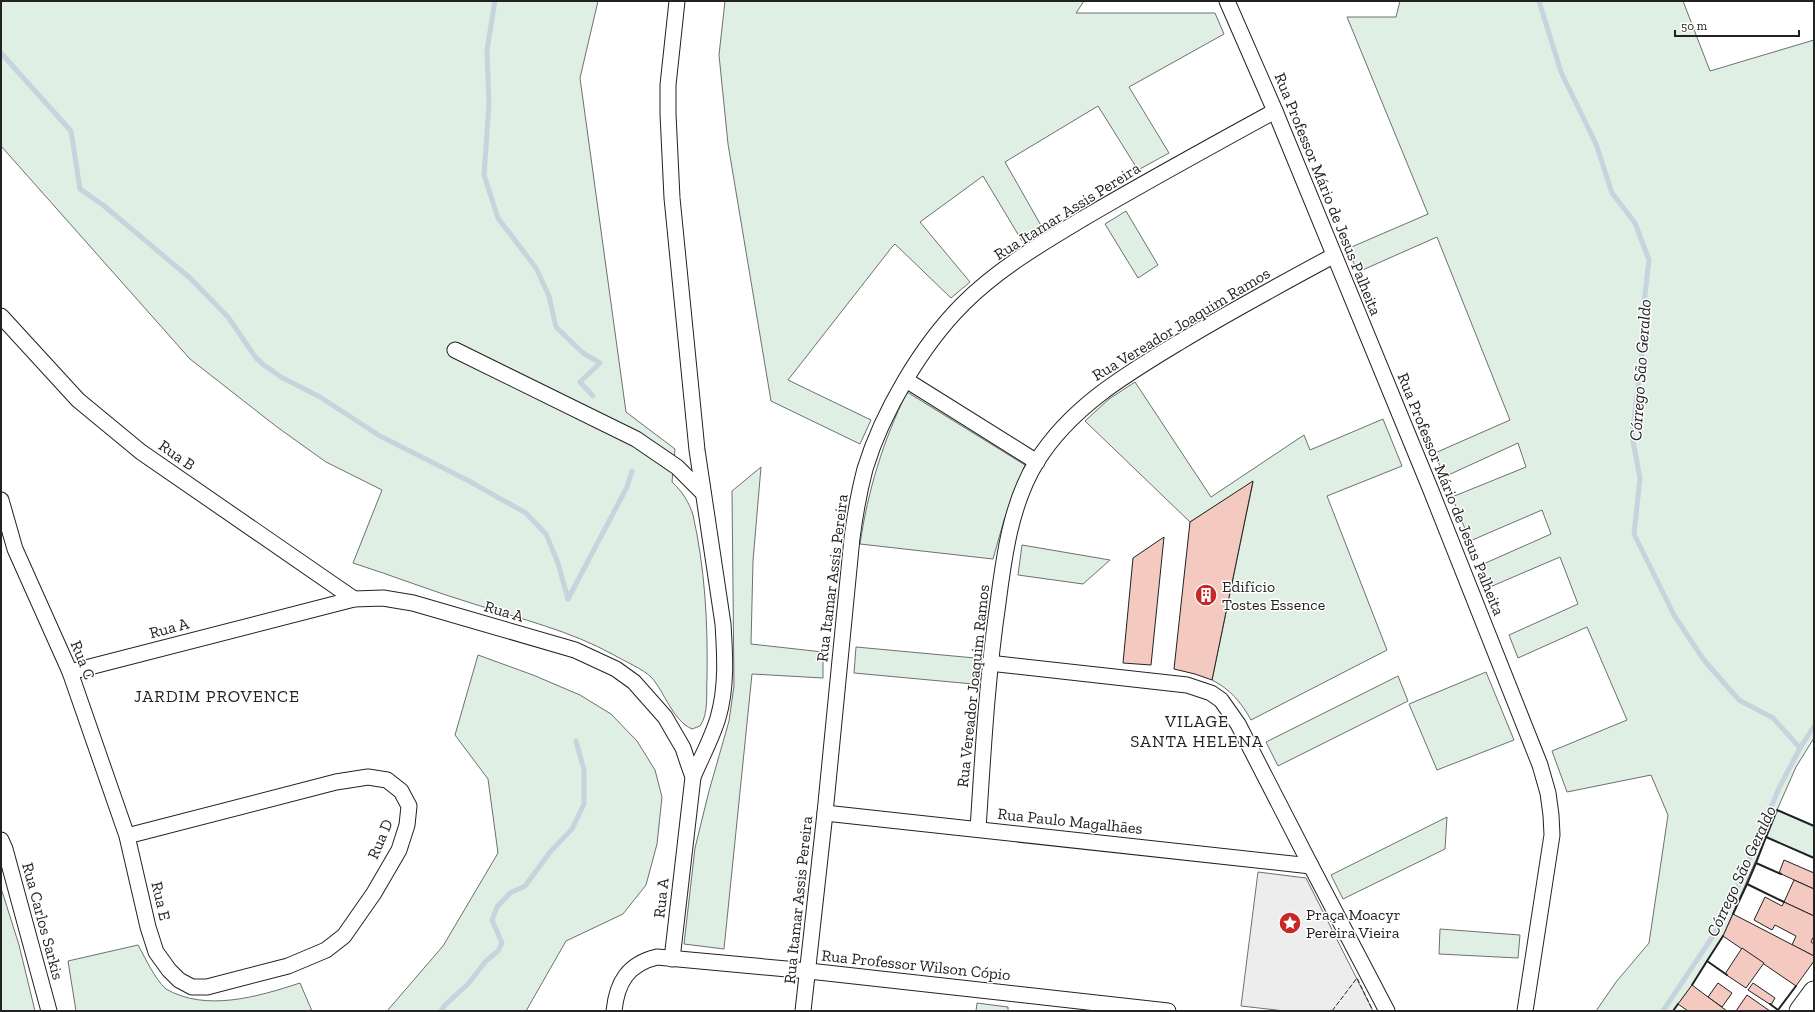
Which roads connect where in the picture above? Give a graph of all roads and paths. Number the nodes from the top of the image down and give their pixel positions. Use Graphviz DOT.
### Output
graph roads {
  1 [pos="677,1"];
  2 [pos="1229,4"];
  3 [pos="1275,111"];
  4 [pos="1333,256"];
  5 [pos="1,316"];
  6 [pos="455,350"];
  7 [pos="906,380"];
  8 [pos="1037,462"];
  9 [pos="703,493"];
  10 [pos="1,500"];
  11 [pos="354,599"];
  12 [pos="989,663"];
  13 [pos="70,672"];
  14 [pos="693,777"];
  15 [pos="826,812"];
  16 [pos="978,828"];
  17 [pos="127,836"];
  18 [pos="1,840"];
  19 [pos="1311,866"];
  20 [pos="672,959"];
  21 [pos="169,970"];
  22 [pos="809,971"];
  23 [pos="1814,992"];
  24 [pos="49,1011"];
  25 [pos="614,1011"];
  26 [pos="803,1011"];
  27 [pos="1168,1011"];
  28 [pos="1387,1011"];
  29 [pos="1525,1011"];
  30 [pos="1800,1011"];
  1 -- 9 [label="street"];
  2 -- 3 [label="street, Rua Professor Mário de Jesus Palheita"];
  3 -- 4 [label="street, Rua Professor Mário de Jesus Palheita"];
  3 -- 7 [label="street, Rua Itamar Assis Pereira"];
  4 -- 8 [label="street, Rua Vereador Joaquim Ramos"];
  4 -- 29 [label="street, Rua Professor Mário de Jesus Palheita"];
  5 -- 11 [label="street, Rua B"];
  6 -- 9 [label="street"];
  7 -- 8 [label="street"];
  7 -- 15 [label="street, Rua Itamar Assis Pereira"];
  8 -- 12 [label="street, Rua Vereador Joaquim Ramos"];
  9 -- 14 [label="street"];
  10 -- 13 [label="street, Rua C"];
  11 -- 13 [label="street, Rua A"];
  11 -- 14 [label="street, Rua A"];
  12 -- 16 [label="street, Rua Vereador Joaquim Ramos"];
  12 -- 19 [label="street"];
  13 -- 17 [label="street, Rua C"];
  14 -- 20 [label="street, Rua A"];
  15 -- 16 [label="street, Rua Paulo Magalhães"];
  15 -- 22 [label="street, Rua Itamar Assis Pereira"];
  16 -- 19 [label="street, Rua Paulo Magalhães"];
  17 -- 21 [label="street, Rua E"];
  17 -- 21 [label="street, Rua D"];
  18 -- 24 [label="street, Rua Carlos Sarkis"];
  19 -- 28 [label="street"];
  20 -- 22 [label="street, Rua Professor Wilson Cópio"];
  20 -- 25 [label="street, Rua Professor Wilson Cópio"];
  22 -- 26 [label="street, Rua Itamar Assis Pereira"];
  22 -- 27 [label="street, Rua Professor Wilson Cópio"];
  23 -- 30 [label="main road"];
}
